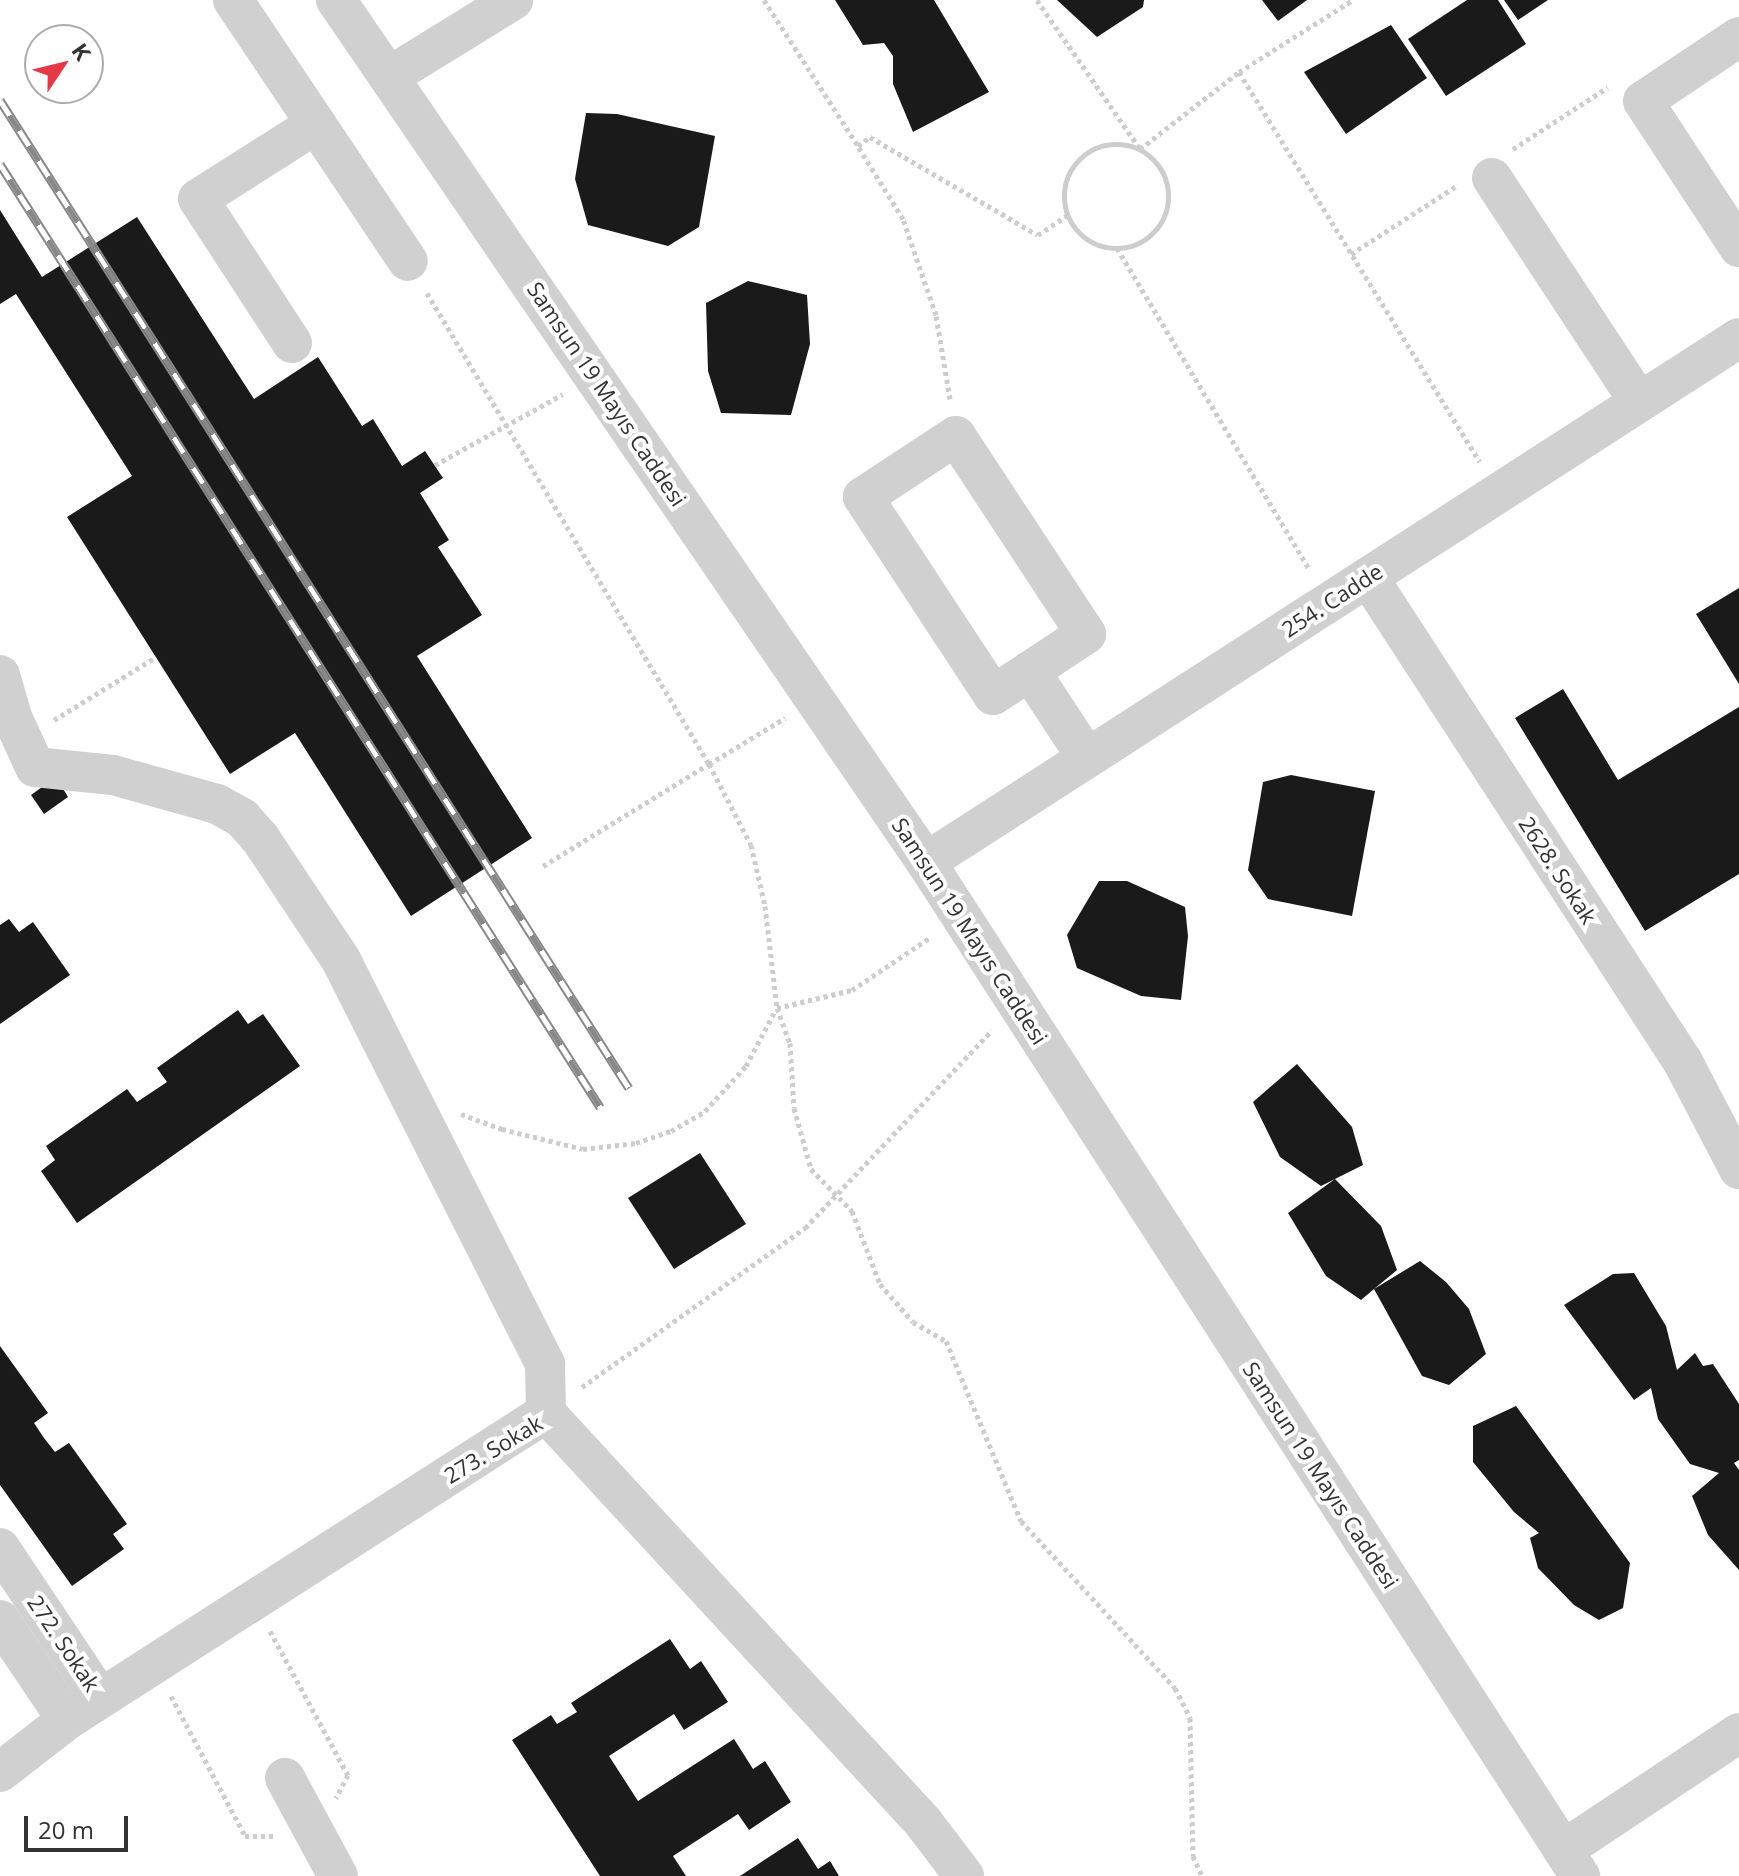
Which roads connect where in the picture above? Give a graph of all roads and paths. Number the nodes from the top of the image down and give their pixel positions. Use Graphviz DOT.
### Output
graph roads {
  1 [pos="233,0"];
  2 [pos="336,0"];
  3 [pos="513,0"];
  4 [pos="764,0"];
  5 [pos="1037,0"];
  6 [pos="1353,0"];
  7 [pos="1739,37"];
  8 [pos="1239,72"];
  9 [pos="390,76"];
  10 [pos="1615,82"];
  11 [pos="316,124"];
  12 [pos="858,146"];
  13 [pos="1140,149"];
  14 [pos="1488,170"];
  15 [pos="1068,215"];
  16 [pos="1737,240"];
  17 [pos="1117,248"];
  18 [pos="1351,254"];
  19 [pos="408,261"];
  20 [pos="1739,338"];
  21 [pos="292,343"];
  22 [pos="596,377"];
  23 [pos="1639,402"];
  24 [pos="507,426"];
  25 [pos="956,436"];
  26 [pos="435,465"];
  27 [pos="1499,492"];
  28 [pos="1368,577"];
  29 [pos="1329,602"];
  30 [pos="156,657"];
  31 [pos="1030,671"];
  32 [pos="0,675"];
  33 [pos="815,700"];
  34 [pos="23,740"];
  35 [pos="1087,758"];
  36 [pos="709,764"];
  37 [pos="926,862"];
  38 [pos="543,866"];
  39 [pos="962,917"];
  40 [pos="1017,1003"];
  41 [pos="777,1008"];
  42 [pos="409,1094"];
  43 [pos="1739,1169"];
  44 [pos="836,1195"];
  45 [pos="546,1413"];
  46 [pos="0,1548"];
  47 [pos="254,1600"];
  48 [pos="0,1620"];
  49 [pos="154,1664"];
  50 [pos="100,1698"];
  51 [pos="67,1720"];
  52 [pos="1739,1733"];
  53 [pos="0,1772"];
  54 [pos="285,1778"];
  55 [pos="316,1835"];
  56 [pos="1572,1863"];
  57 [pos="338,1876"];
  58 [pos="964,1876"];
  59 [pos="1202,1876"];
  1 -- 11 [label="street"];
  2 -- 9 [label="street, Samsun 19 Mayıs Caddesi"];
  3 -- 9 [label="street"];
  4 -- 12 [label="path"];
  5 -- 13 [label="path"];
  6 -- 8 [label="path"];
  7 -- 16 [label="street"];
  8 -- 13 [label="path"];
  8 -- 18 [label="path"];
  9 -- 22 [label="street, Samsun 19 Mayıs Caddesi"];
  10 -- 14 [label="path"];
  11 -- 19 [label="street"];
  11 -- 21 [label="street"];
  12 -- 15 [label="path"];
  12 -- 25 [label="path"];
  13 -- 15 [label="path"];
  13 -- 17 [label="path"];
  14 -- 18 [label="path"];
  14 -- 23 [label="street"];
  15 -- 17 [label="path"];
  17 -- 29 [label="path"];
  18 -- 27 [label="path"];
  19 -- 24 [label="path"];
  20 -- 23 [label="street, 254. Cadde"];
  22 -- 24 [label="path"];
  22 -- 33 [label="street, Samsun 19 Mayıs Caddesi"];
  23 -- 27 [label="street, 254. Cadde"];
  24 -- 26 [label="path"];
  24 -- 36 [label="path"];
  25 -- 31 [label="street"];
  25 -- 31 [label="street"];
  27 -- 28 [label="street, 254. Cadde"];
  28 -- 29 [label="street, 254. Cadde"];
  28 -- 43 [label="street, 2628. Sokak"];
  29 -- 35 [label="street, 254. Cadde"];
  30 -- 34 [label="path"];
  31 -- 35 [label="street"];
  32 -- 34 [label="street"];
  33 -- 36 [label="path"];
  33 -- 37 [label="street, Samsun 19 Mayıs Caddesi"];
  34 -- 42 [label="street"];
  35 -- 37 [label="street, 254. Cadde"];
  36 -- 38 [label="path"];
  36 -- 41 [label="path"];
  37 -- 39 [label="street, Samsun 19 Mayıs Caddesi"];
  39 -- 40 [label="street, Samsun 19 Mayıs Caddesi"];
  39 -- 41 [label="path"];
  40 -- 44 [label="path"];
  40 -- 56 [label="street, Samsun 19 Mayıs Caddesi"];
  41 -- 42 [label="path"];
  41 -- 44 [label="path"];
  42 -- 45 [label="street"];
  44 -- 45 [label="path"];
  44 -- 59 [label="path"];
  45 -- 47 [label="street, 273. Sokak"];
  45 -- 58 [label="street, 273. Sokak"];
  46 -- 50 [label="street, 272. Sokak"];
  47 -- 49 [label="street, 273. Sokak"];
  47 -- 55 [label="path"];
  48 -- 51 [label="street, 272. Sokak"];
  49 -- 50 [label="street, 273. Sokak"];
  49 -- 55 [label="path"];
  50 -- 51 [label="street, 273. Sokak"];
  51 -- 53 [label="street, 273. Sokak"];
  52 -- 56 [label="street"];
  54 -- 55 [label="street"];
  55 -- 57 [label="street"];
}
